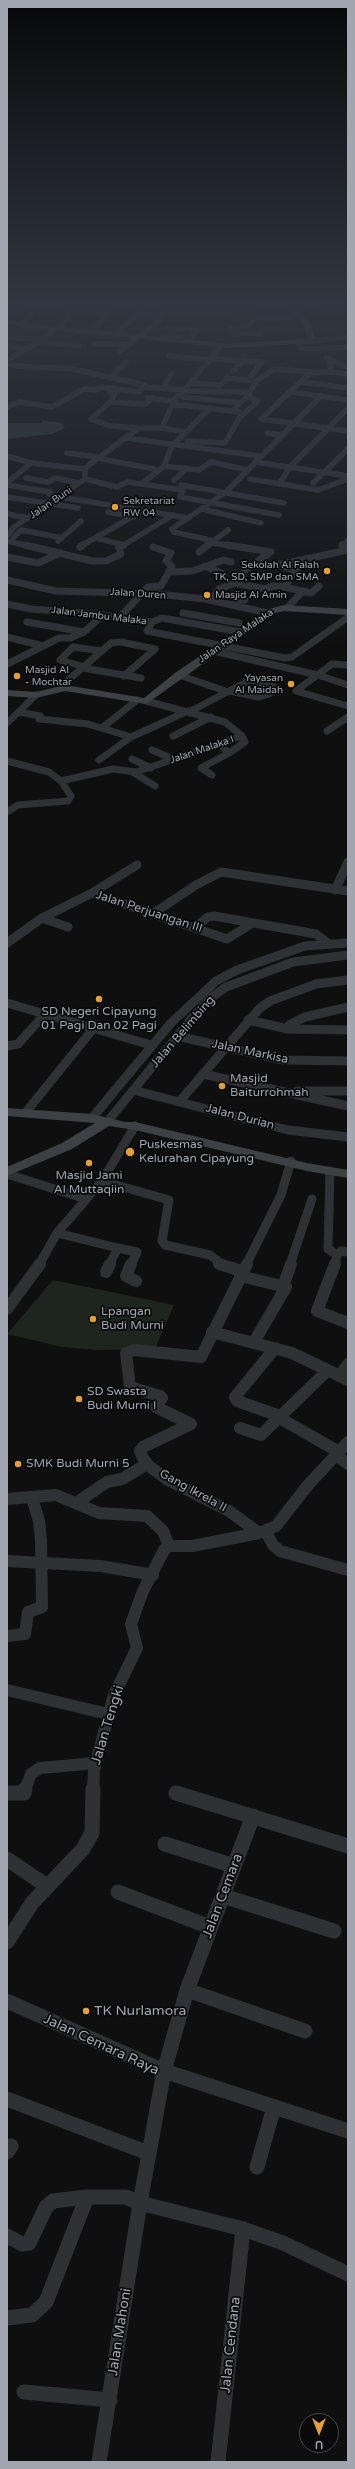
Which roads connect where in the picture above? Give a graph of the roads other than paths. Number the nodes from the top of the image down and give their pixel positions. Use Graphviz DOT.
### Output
graph roads {
  1 [pos="93,419"];
  2 [pos="166,419"];
  3 [pos="199,419"];
  4 [pos="238,419"];
  5 [pos="261,419"];
  6 [pos="298,419"];
  7 [pos="338,419"];
  8 [pos="293,424"];
  9 [pos="139,428"];
  10 [pos="162,428"];
  11 [pos="329,429"];
  12 [pos="348,431"];
  13 [pos="186,432"];
  14 [pos="267,433"];
  15 [pos="281,435"];
  16 [pos="126,438"];
  17 [pos="177,440"];
  18 [pos="172,446"];
  19 [pos="348,449"];
  20 [pos="219,452"];
  21 [pos="67,453"];
  22 [pos="7,456"];
  23 [pos="260,456"];
  24 [pos="98,458"];
  25 [pos="211,462"];
  26 [pos="255,462"];
  27 [pos="31,463"];
  28 [pos="290,467"];
  29 [pos="85,468"];
  30 [pos="162,468"];
  31 [pos="185,470"];
  32 [pos="248,470"];
  33 [pos="324,472"];
  34 [pos="348,477"];
  35 [pos="26,478"];
  36 [pos="250,479"];
  37 [pos="174,480"];
  38 [pos="82,481"];
  39 [pos="8,482"];
  40 [pos="143,483"];
  41 [pos="280,483"];
  42 [pos="313,483"];
  43 [pos="182,485"];
  44 [pos="226,492"];
  45 [pos="7,497"];
  46 [pos="60,497"];
  47 [pos="52,503"];
  48 [pos="212,503"];
  49 [pos="284,504"];
  50 [pos="78,508"];
  51 [pos="202,509"];
  52 [pos="144,510"];
  53 [pos="108,512"];
  54 [pos="7,514"];
  55 [pos="173,515"];
  56 [pos="279,515"];
  57 [pos="134,517"];
  58 [pos="28,518"];
  59 [pos="188,518"];
  60 [pos="81,521"];
  61 [pos="103,523"];
  62 [pos="261,523"];
  63 [pos="117,526"];
  64 [pos="228,530"];
  65 [pos="62,538"];
  66 [pos="96,538"];
  67 [pos="8,539"];
  68 [pos="348,540"];
  69 [pos="213,542"];
  70 [pos="80,547"];
  71 [pos="153,547"];
  72 [pos="46,549"];
  73 [pos="121,549"];
  74 [pos="348,549"];
  75 [pos="199,552"];
  76 [pos="60,553"];
  77 [pos="7,557"];
  78 [pos="264,558"];
  79 [pos="231,562"];
  80 [pos="281,564"];
  81 [pos="205,566"];
  82 [pos="169,572"];
  83 [pos="223,574"];
  84 [pos="7,580"];
  85 [pos="235,583"];
  86 [pos="319,586"];
  87 [pos="284,587"];
  88 [pos="56,591"];
  89 [pos="303,591"];
  90 [pos="143,594"];
  91 [pos="49,597"];
  92 [pos="211,600"];
  93 [pos="245,600"];
  94 [pos="7,604"];
  95 [pos="233,605"];
  96 [pos="287,608"];
  97 [pos="268,613"];
  98 [pos="103,615"];
  99 [pos="120,617"];
  100 [pos="348,617"];
  101 [pos="175,620"];
  102 [pos="27,622"];
  103 [pos="152,622"];
  104 [pos="231,629"];
  105 [pos="84,632"];
  106 [pos="241,632"];
  107 [pos="7,637"];
  108 [pos="44,646"];
  109 [pos="218,650"];
  110 [pos="102,651"];
  111 [pos="7,654"];
  112 [pos="20,657"];
  113 [pos="7,664"];
  114 [pos="348,665"];
  115 [pos="84,667"];
  116 [pos="179,675"];
  117 [pos="318,675"];
  118 [pos="124,676"];
  119 [pos="141,678"];
  120 [pos="348,685"];
  121 [pos="65,688"];
  122 [pos="229,692"];
  123 [pos="7,693"];
  124 [pos="36,695"];
  125 [pos="142,701"];
  126 [pos="348,706"];
  127 [pos="190,711"];
  128 [pos="19,712"];
  129 [pos="211,716"];
  130 [pos="348,717"];
  131 [pos="7,723"];
  132 [pos="337,724"];
  133 [pos="348,726"];
  134 [pos="102,728"];
  135 [pos="327,731"];
  136 [pos="173,736"];
  137 [pos="242,736"];
  138 [pos="131,737"];
  139 [pos="219,744"];
  140 [pos="152,750"];
  141 [pos="229,753"];
  142 [pos="99,760"];
  143 [pos="132,760"];
  144 [pos="174,760"];
  145 [pos="7,761"];
  146 [pos="151,768"];
  147 [pos="134,773"];
  148 [pos="212,775"];
  149 [pos="61,781"];
  150 [pos="155,786"];
  151 [pos="7,812"];
  152 [pos="348,862"];
  153 [pos="137,865"];
  154 [pos="335,890"];
  155 [pos="348,891"];
  156 [pos="92,893"];
  157 [pos="154,913"];
  158 [pos="42,918"];
  159 [pos="251,924"];
  160 [pos="68,927"];
  161 [pos="195,927"];
  162 [pos="9,942"];
  163 [pos="348,943"];
  164 [pos="329,944"];
  165 [pos="348,955"];
  166 [pos="348,980"];
  167 [pos="7,1004"];
  168 [pos="348,1007"];
  169 [pos="44,1015"];
  170 [pos="248,1020"];
  171 [pos="288,1029"];
  172 [pos="92,1030"];
  173 [pos="348,1030"];
  174 [pos="178,1036"];
  175 [pos="151,1045"];
  176 [pos="7,1046"];
  177 [pos="227,1046"];
  178 [pos="348,1061"];
  179 [pos="203,1074"];
  180 [pos="133,1090"];
  181 [pos="277,1091"];
  182 [pos="348,1091"];
  183 [pos="180,1101"];
  184 [pos="348,1106"];
  185 [pos="7,1112"];
  186 [pos="26,1112"];
  187 [pos="116,1125"];
  188 [pos="348,1137"];
  189 [pos="291,1161"];
  190 [pos="330,1171"];
  191 [pos="7,1173"];
  192 [pos="348,1174"];
  193 [pos="102,1181"];
  194 [pos="86,1199"];
  195 [pos="312,1199"];
  196 [pos="58,1233"];
  197 [pos="118,1248"];
  198 [pos="348,1252"];
  199 [pos="337,1257"];
  200 [pos="106,1272"];
  201 [pos="241,1273"];
  202 [pos="136,1281"];
  203 [pos="284,1284"];
  204 [pos="8,1307"];
  205 [pos="348,1323"];
  206 [pos="212,1332"];
  207 [pos="254,1342"];
  208 [pos="275,1348"];
  209 [pos="348,1364"];
  210 [pos="327,1370"];
  211 [pos="344,1378"];
  212 [pos="279,1416"];
  213 [pos="240,1428"];
  214 [pos="348,1442"];
  215 [pos="337,1454"];
  216 [pos="147,1464"];
  217 [pos="348,1464"];
  218 [pos="32,1498"];
  219 [pos="7,1499"];
  220 [pos="76,1503"];
  221 [pos="262,1533"];
  222 [pos="169,1546"];
  223 [pos="7,1561"];
  224 [pos="40,1564"];
  225 [pos="348,1570"];
  226 [pos="153,1575"];
  227 [pos="7,1636"];
  228 [pos="7,1690"];
  229 [pos="108,1714"];
  230 [pos="95,1763"];
  231 [pos="176,1792"];
  232 [pos="7,1793"];
  233 [pos="253,1816"];
  234 [pos="165,1844"];
  235 [pos="348,1846"];
  236 [pos="7,1859"];
  237 [pos="234,1866"];
  238 [pos="47,1886"];
  239 [pos="118,1892"];
  240 [pos="223,1896"];
  241 [pos="210,1927"];
  242 [pos="334,1931"];
  243 [pos="7,1942"];
  244 [pos="187,1990"];
  245 [pos="7,2001"];
  246 [pos="305,2031"];
  247 [pos="164,2071"];
  248 [pos="7,2100"];
  249 [pos="274,2107"];
  250 [pos="348,2131"];
  251 [pos="148,2152"];
  252 [pos="257,2167"];
  253 [pos="87,2197"];
  254 [pos="140,2203"];
  255 [pos="243,2229"];
  256 [pos="7,2236"];
  257 [pos="348,2274"];
  258 [pos="7,2318"];
  259 [pos="24,2392"];
  260 [pos="110,2400"];
  261 [pos="99,2462"];
  262 [pos="219,2462"];
  1 -- 9 [label="street"];
  2 -- 10 [label="street"];
  3 -- 13 [label="street"];
  4 -- 17 [label="street"];
  5 -- 8 [label="street"];
  6 -- 8 [label="street"];
  7 -- 11 [label="street"];
  8 -- 11 [label="street"];
  8 -- 15 [label="street"];
  9 -- 10 [label="street"];
  9 -- 16 [label="street"];
  10 -- 13 [label="street"];
  11 -- 12 [label="street"];
  11 -- 28 [label="street"];
  13 -- 17 [label="street"];
  14 -- 15 [label="street"];
  15 -- 23 [label="street"];
  16 -- 18 [label="street"];
  16 -- 24 [label="street"];
  17 -- 18 [label="street"];
  18 -- 20 [label="street"];
  18 -- 30 [label="street"];
  19 -- 33 [label="street"];
  20 -- 23 [label="street"];
  20 -- 25 [label="street"];
  21 -- 24 [label="street"];
  22 -- 27 [label="street"];
  23 -- 26 [label="street"];
  24 -- 29 [label="street"];
  24 -- 30 [label="street"];
  25 -- 31 [label="street"];
  25 -- 32 [label="street"];
  26 -- 28 [label="street"];
  26 -- 32 [label="street"];
  27 -- 29 [label="street"];
  27 -- 39 [label="street"];
  28 -- 33 [label="street"];
  28 -- 41 [label="street"];
  29 -- 38 [label="street, Jalan Buni"];
  30 -- 31 [label="street"];
  30 -- 40 [label="street"];
  31 -- 37 [label="street"];
  32 -- 44 [label="street"];
  33 -- 34 [label="street"];
  33 -- 42 [label="street"];
  34 -- 41 [label="street"];
  35 -- 38 [label="street"];
  36 -- 41 [label="street"];
  38 -- 40 [label="street"];
  38 -- 46 [label="street, Jalan Buni"];
  39 -- 46 [label="street"];
  40 -- 48 [label="street"];
  43 -- 44 [label="street"];
  44 -- 48 [label="street"];
  44 -- 49 [label="street"];
  45 -- 47 [label="street"];
  46 -- 47 [label="street, Jalan Buni"];
  46 -- 52 [label="street"];
  47 -- 50 [label="street"];
  47 -- 58 [label="street, Jalan Buni"];
  48 -- 51 [label="street"];
  48 -- 56 [label="street"];
  51 -- 59 [label="street"];
  51 -- 62 [label="street"];
  52 -- 55 [label="street"];
  52 -- 57 [label="street"];
  53 -- 57 [label="street"];
  54 -- 58 [label="street"];
  55 -- 59 [label="street"];
  55 -- 73 [label="street"];
  57 -- 63 [label="street"];
  58 -- 67 [label="street, Jalan Buni"];
  59 -- 69 [label="street"];
  60 -- 65 [label="street"];
  61 -- 63 [label="street"];
  63 -- 66 [label="street"];
  64 -- 69 [label="street"];
  65 -- 67 [label="street"];
  65 -- 72 [label="street"];
  66 -- 70 [label="street"];
  66 -- 73 [label="street"];
  67 -- 72 [label="street"];
  68 -- 74 [label="street"];
  69 -- 75 [label="street"];
  69 -- 78 [label="street"];
  71 -- 82 [label="street"];
  72 -- 76 [label="street"];
  73 -- 76 [label="street"];
  74 -- 80 [label="street"];
  76 -- 77 [label="street"];
  78 -- 80 [label="street"];
  78 -- 85 [label="street"];
  79 -- 81 [label="street"];
  80 -- 87 [label="street"];
  81 -- 82 [label="street"];
  81 -- 83 [label="street"];
  82 -- 90 [label="street"];
  84 -- 88 [label="street, Jalan Duren"];
  85 -- 87 [label="street"];
  85 -- 92 [label="street"];
  86 -- 89 [label="street"];
  87 -- 89 [label="street"];
  88 -- 90 [label="street, Jalan Duren"];
  88 -- 91 [label="street"];
  89 -- 96 [label="street"];
  90 -- 92 [label="street, Jalan Duren"];
  90 -- 99 [label="street"];
  92 -- 95 [label="street, Jalan Duren"];
  93 -- 95 [label="street"];
  94 -- 98 [label="street, Jalan Jambu Malaka"];
  95 -- 97 [label="street, Jalan Duren"];
  96 -- 97 [label="street, Jalan Raya Malaka"];
  96 -- 100 [label="street, Jalan Raya Malaka"];
  97 -- 106 [label="street, Jalan Raya Malaka"];
  98 -- 99 [label="street, Jalan Jambu Malaka"];
  98 -- 105 [label="street"];
  99 -- 103 [label="street, Jalan Jambu Malaka"];
  100 -- 109 [label="street"];
  101 -- 103 [label="street"];
  101 -- 104 [label="street"];
  101 -- 104 [label="street"];
  102 -- 105 [label="street"];
  103 -- 109 [label="street, Jalan Jambu Malaka"];
  104 -- 106 [label="street"];
  105 -- 108 [label="street"];
  106 -- 109 [label="street, Jalan Raya Malaka"];
  107 -- 108 [label="street"];
  108 -- 112 [label="street"];
  109 -- 116 [label="street, Jalan Raya Malaka"];
  109 -- 117 [label="street"];
  110 -- 115 [label="street"];
  110 -- 115 [label="street"];
  110 -- 118 [label="street"];
  111 -- 112 [label="street"];
  112 -- 113 [label="street"];
  114 -- 117 [label="street"];
  115 -- 118 [label="street"];
  115 -- 121 [label="street"];
  116 -- 122 [label="street"];
  116 -- 125 [label="street, Jalan Raya Malaka"];
  117 -- 120 [label="street"];
  117 -- 126 [label="street"];
  118 -- 119 [label="street"];
  121 -- 124 [label="street"];
  121 -- 125 [label="street"];
  122 -- 122 [label="street"];
  122 -- 127 [label="street"];
  123 -- 124 [label="street"];
  124 -- 128 [label="street"];
  125 -- 127 [label="street, Jalan Malaka I"];
  125 -- 134 [label="street"];
  127 -- 129 [label="street, Jalan Malaka I"];
  127 -- 138 [label="street"];
  128 -- 131 [label="street"];
  128 -- 134 [label="street"];
  129 -- 136 [label="street"];
  129 -- 137 [label="street, Jalan Malaka I"];
  130 -- 132 [label="street"];
  132 -- 133 [label="street"];
  132 -- 135 [label="street"];
  134 -- 138 [label="street"];
  137 -- 139 [label="street, Jalan Malaka I"];
  137 -- 141 [label="street"];
  138 -- 142 [label="street"];
  139 -- 141 [label="street"];
  139 -- 144 [label="street, Jalan Malaka I"];
  140 -- 144 [label="street"];
  141 -- 148 [label="street"];
  143 -- 146 [label="street"];
  144 -- 146 [label="street, Jalan Malaka I"];
  145 -- 149 [label="street"];
  146 -- 147 [label="street, Jalan Malaka I"];
  147 -- 149 [label="street, Jalan Malaka I"];
  147 -- 150 [label="street"];
  149 -- 151 [label="street"];
  152 -- 154 [label="street"];
  153 -- 156 [label="street"];
  154 -- 155 [label="street"];
  154 -- 157 [label="street"];
  156 -- 157 [label="street, Jalan Perjuangan III"];
  156 -- 158 [label="street, Jalan Perjuangan III"];
  157 -- 161 [label="street, Jalan Perjuangan III"];
  158 -- 160 [label="street"];
  158 -- 162 [label="street, Jalan Perjuangan III"];
  159 -- 161 [label="street"];
  159 -- 161 [label="street, Jalan Perjuangan III"];
  159 -- 164 [label="street"];
  163 -- 164 [label="street"];
  164 -- 175 [label="street"];
  165 -- 174 [label="street, Jalan Belimbing"];
  166 -- 170 [label="street"];
  167 -- 169 [label="street"];
  168 -- 171 [label="street"];
  169 -- 172 [label="street"];
  169 -- 176 [label="street"];
  170 -- 171 [label="street"];
  170 -- 177 [label="street"];
  171 -- 173 [label="street"];
  172 -- 175 [label="street"];
  172 -- 186 [label="street"];
  174 -- 177 [label="street, Jalan Markisa"];
  174 -- 180 [label="street, Jalan Belimbing"];
  175 -- 187 [label="street"];
  177 -- 178 [label="street, Jalan Markisa"];
  177 -- 179 [label="street"];
  179 -- 181 [label="street"];
  179 -- 183 [label="street"];
  180 -- 183 [label="street, Jalan Durian"];
  180 -- 187 [label="street, Jalan Belimbing"];
  181 -- 182 [label="street"];
  181 -- 184 [label="street"];
  183 -- 188 [label="street, Jalan Durian"];
  185 -- 186 [label="street"];
  186 -- 187 [label="street"];
  187 -- 189 [label="street"];
  187 -- 191 [label="street"];
  187 -- 193 [label="street"];
  189 -- 190 [label="street"];
  189 -- 201 [label="street"];
  190 -- 192 [label="street"];
  190 -- 199 [label="street"];
  191 -- 194 [label="street"];
  193 -- 194 [label="street"];
  193 -- 201 [label="street"];
  194 -- 196 [label="street"];
  195 -- 203 [label="street"];
  196 -- 197 [label="street"];
  196 -- 204 [label="street"];
  197 -- 200 [label="street"];
  197 -- 202 [label="street"];
  198 -- 199 [label="street"];
  199 -- 205 [label="street"];
  201 -- 203 [label="street"];
  201 -- 206 [label="street"];
  203 -- 207 [label="street"];
  206 -- 207 [label="street"];
  206 -- 216 [label="street, Gang Ikrela II"];
  207 -- 208 [label="street"];
  208 -- 210 [label="street"];
  208 -- 212 [label="street"];
  209 -- 211 [label="street"];
  210 -- 211 [label="street"];
  210 -- 212 [label="street"];
  212 -- 213 [label="street"];
  212 -- 215 [label="street"];
  214 -- 215 [label="street"];
  215 -- 217 [label="street"];
  215 -- 221 [label="street"];
  216 -- 220 [label="street"];
  216 -- 221 [label="street, Gang Ikrela II"];
  218 -- 219 [label="street"];
  218 -- 220 [label="street"];
  218 -- 224 [label="street"];
  220 -- 222 [label="street"];
  221 -- 222 [label="street"];
  221 -- 225 [label="street, Gang Ikrela II"];
  222 -- 226 [label="street, Jalan Tengki"];
  223 -- 224 [label="street"];
  224 -- 226 [label="street"];
  224 -- 227 [label="street"];
  226 -- 229 [label="street, Jalan Tengki"];
  228 -- 229 [label="street"];
  229 -- 230 [label="street, Jalan Tengki"];
  230 -- 232 [label="street"];
  230 -- 238 [label="street, Jalan Tengki"];
  231 -- 233 [label="street"];
  233 -- 235 [label="street"];
  233 -- 237 [label="street, Jalan Cemara"];
  234 -- 237 [label="street"];
  236 -- 238 [label="street"];
  237 -- 240 [label="street, Jalan Cemara"];
  238 -- 243 [label="street, Jalan Tengki"];
  239 -- 241 [label="street"];
  240 -- 241 [label="street, Jalan Cemara"];
  240 -- 242 [label="street"];
  241 -- 244 [label="street, Jalan Cemara"];
  244 -- 246 [label="street"];
  244 -- 247 [label="street, Jalan Cemara"];
  245 -- 247 [label="street, Jalan Cemara Raya"];
  247 -- 249 [label="street"];
  247 -- 251 [label="street, Jalan Cemara Raya"];
  248 -- 251 [label="street"];
  249 -- 250 [label="street"];
  249 -- 252 [label="street"];
  251 -- 254 [label="street, Jalan Cemara Raya"];
  253 -- 254 [label="street"];
  253 -- 256 [label="street"];
  253 -- 258 [label="street"];
  254 -- 255 [label="street"];
  254 -- 260 [label="street, Jalan Mahoni"];
  255 -- 257 [label="street"];
  255 -- 262 [label="street, Jalan Cendana"];
  259 -- 260 [label="street"];
  260 -- 261 [label="street, Jalan Mahoni"];
}
